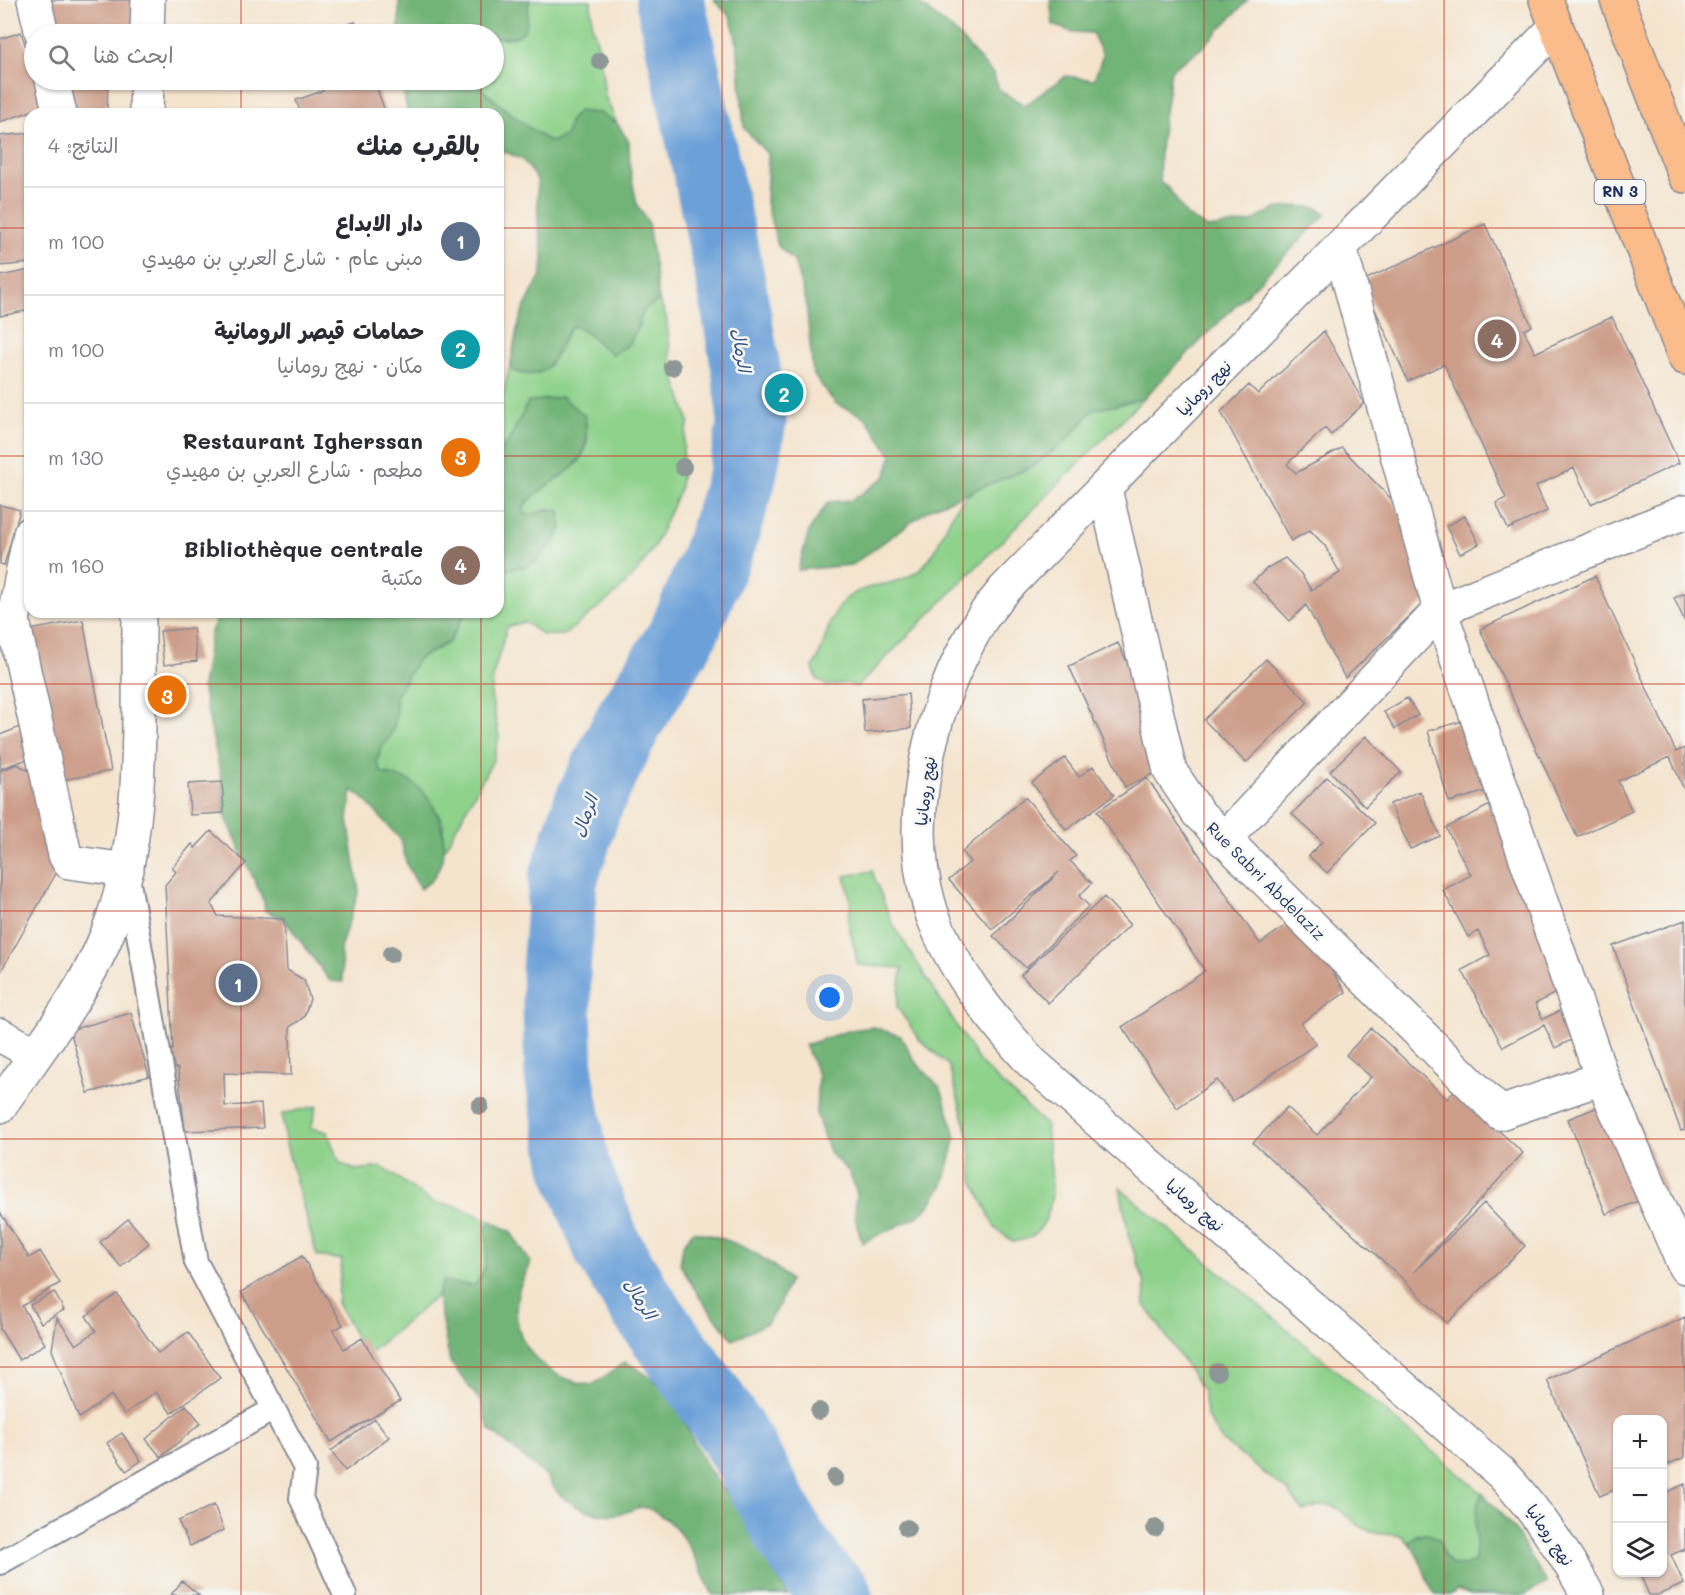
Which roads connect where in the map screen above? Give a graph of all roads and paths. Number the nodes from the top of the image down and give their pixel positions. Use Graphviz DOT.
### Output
graph roads {
  1 [pos="34,0"];
  2 [pos="148,0"];
  3 [pos="1617,0"];
  4 [pos="1551,14"];
  5 [pos="40,24"];
  6 [pos="147,24"];
  7 [pos="54,90"];
  8 [pos="147,90"];
  9 [pos="59,108"];
  10 [pos="146,108"];
  11 [pos="1685,176"];
  12 [pos="1341,248"];
  13 [pos="1685,358"];
  14 [pos="1105,489"];
  15 [pos="1685,512"];
  16 [pos="24,557"];
  17 [pos="1440,610"];
  18 [pos="139,618"];
  19 [pos="7,622"];
  20 [pos="1223,840"];
  21 [pos="127,870"];
  22 [pos="0,1035"];
  23 [pos="35,1054"];
  24 [pos="1602,1078"];
  25 [pos="0,1106"];
  26 [pos="1685,1267"];
  27 [pos="274,1409"];
  28 [pos="0,1563"];
  29 [pos="345,1595"];
  30 [pos="1588,1595"];
  1 -- 5 [label="street"];
  2 -- 6 [label="street"];
  3 -- 11 [label="main road"];
  4 -- 12 [label="street, نهج رومانيا"];
  4 -- 13 [label="main road, RN 3"];
  7 -- 9 [label="street"];
  8 -- 10 [label="street"];
  12 -- 14 [label="street, نهج رومانيا"];
  12 -- 17 [label="street"];
  14 -- 20 [label="street, Rue Sabri Abdelaziz"];
  14 -- 30 [label="street, نهج رومانيا"];
  15 -- 17 [label="street"];
  16 -- 19 [label="street"];
  17 -- 20 [label="street"];
  17 -- 24 [label="street"];
  18 -- 21 [label="street"];
  19 -- 21 [label="street"];
  20 -- 24 [label="street, Rue Sabri Abdelaziz"];
  21 -- 23 [label="street"];
  21 -- 27 [label="lane"];
  22 -- 23 [label="street"];
  23 -- 25 [label="street"];
  24 -- 26 [label="street"];
  27 -- 28 [label="lane"];
  27 -- 29 [label="lane"];
}
